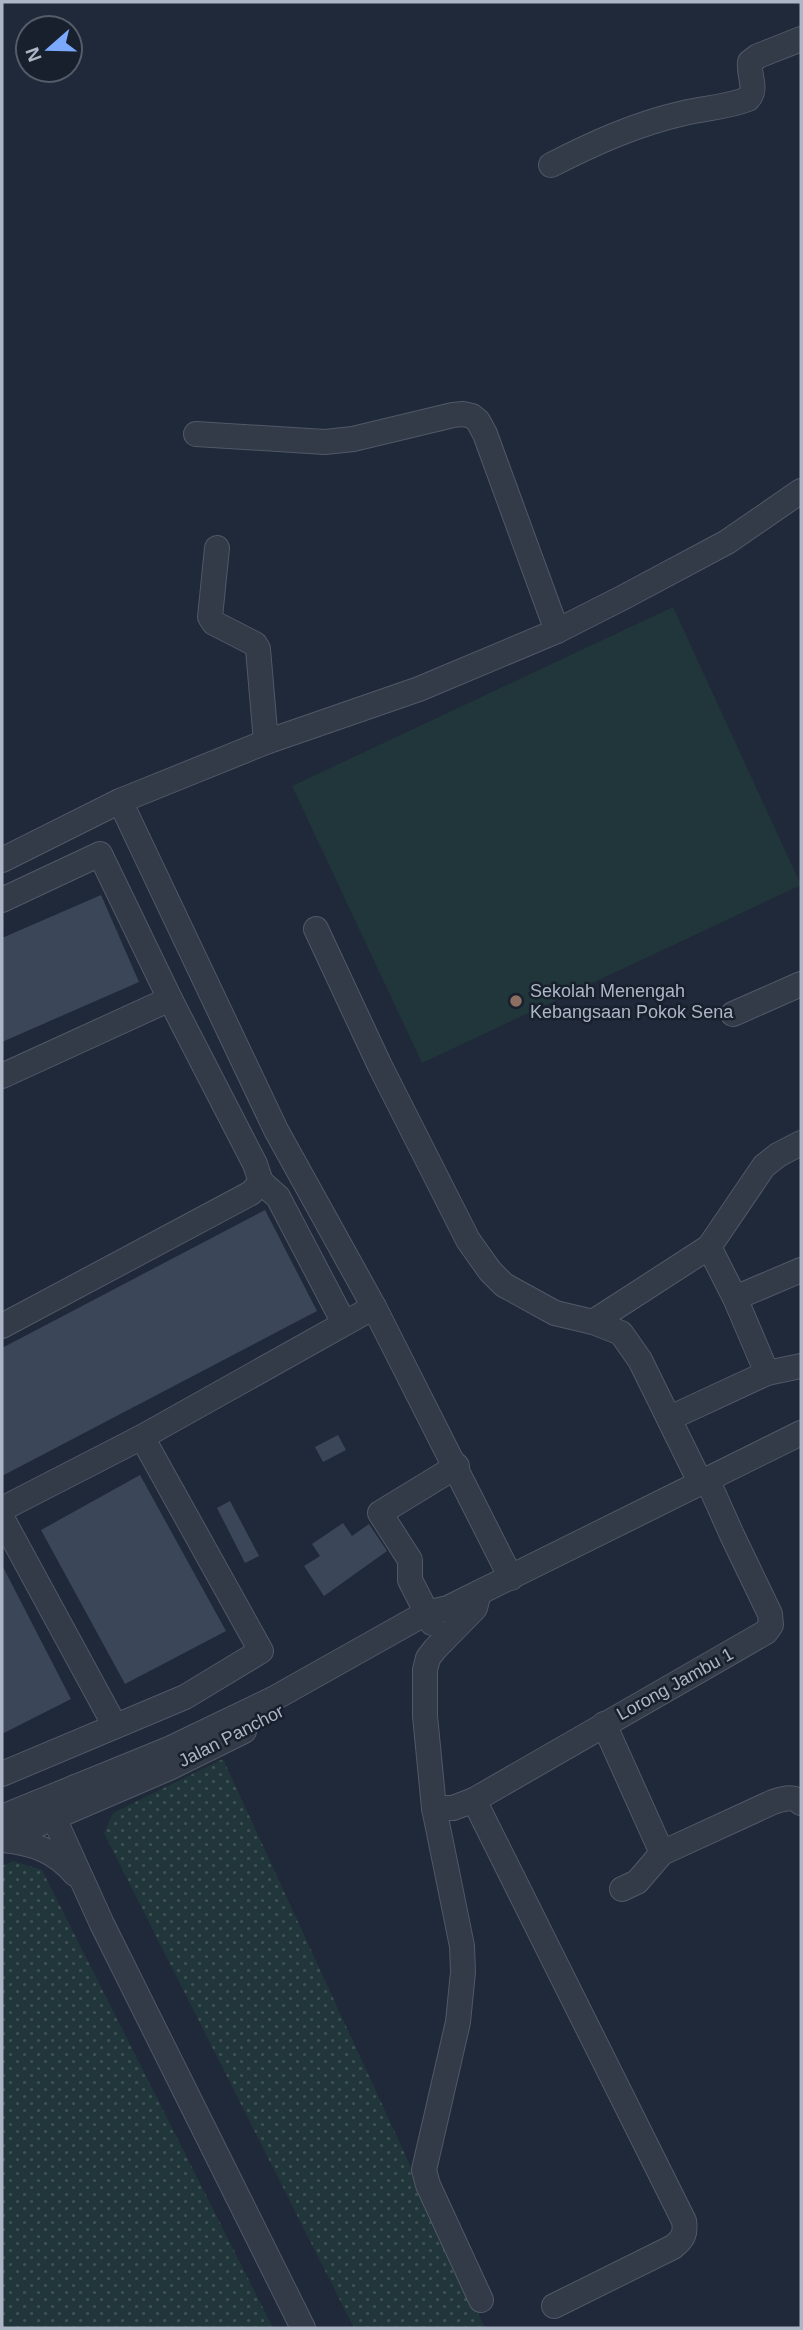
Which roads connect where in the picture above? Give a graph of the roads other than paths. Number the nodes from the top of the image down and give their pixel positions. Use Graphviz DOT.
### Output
graph roads {
  1 [pos="801,39"];
  2 [pos="551,165"];
  3 [pos="197,434"];
  4 [pos="801,491"];
  5 [pos="217,548"];
  6 [pos="557,631"];
  7 [pos="266,742"];
  8 [pos="120,801"];
  9 [pos="2,860"];
  10 [pos="2,900"];
  11 [pos="316,929"];
  12 [pos="801,984"];
  13 [pos="170,999"];
  14 [pos="733,1014"];
  15 [pos="2,1076"];
  16 [pos="801,1143"];
  17 [pos="261,1182"];
  18 [pos="709,1247"];
  19 [pos="801,1270"];
  20 [pos="735,1297"];
  21 [pos="374,1307"];
  22 [pos="593,1322"];
  23 [pos="344,1324"];
  24 [pos="2,1326"];
  25 [pos="801,1366"];
  26 [pos="767,1373"];
  27 [pos="670,1418"];
  28 [pos="801,1433"];
  29 [pos="142,1437"];
  30 [pos="457,1466"];
  31 [pos="704,1480"];
  32 [pos="2,1508"];
  33 [pos="2,1518"];
  34 [pos="511,1578"];
  35 [pos="479,1593"];
  36 [pos="435,1615"];
  37 [pos="604,1724"];
  38 [pos="116,1726"];
  39 [pos="2,1774"];
  40 [pos="75,1787"];
  41 [pos="113,1793"];
  42 [pos="474,1800"];
  43 [pos="801,1803"];
  44 [pos="434,1808"];
  45 [pos="54,1818"];
  46 [pos="5,1827"];
  47 [pos="662,1853"];
  48 [pos="81,1875"];
  49 [pos="622,1889"];
  50 [pos="481,2300"];
  51 [pos="554,2306"];
  52 [pos="303,2328"];
  1 -- 2 [label="street"];
  3 -- 6 [label="street"];
  4 -- 6 [label="street"];
  5 -- 7 [label="street"];
  6 -- 7 [label="street"];
  7 -- 8 [label="street"];
  8 -- 9 [label="street"];
  8 -- 21 [label="street"];
  10 -- 13 [label="street"];
  11 -- 22 [label="street"];
  12 -- 14 [label="street"];
  13 -- 15 [label="street"];
  13 -- 17 [label="street"];
  16 -- 18 [label="street"];
  17 -- 23 [label="street"];
  17 -- 24 [label="street"];
  18 -- 20 [label="street"];
  18 -- 22 [label="street"];
  19 -- 20 [label="street"];
  20 -- 26 [label="street"];
  21 -- 23 [label="street"];
  21 -- 30 [label="street"];
  22 -- 27 [label="street"];
  23 -- 29 [label="street"];
  25 -- 26 [label="street"];
  26 -- 27 [label="street"];
  27 -- 31 [label="street"];
  28 -- 31 [label="street, Jalan Panchor"];
  29 -- 32 [label="street"];
  29 -- 38 [label="street"];
  30 -- 34 [label="street"];
  30 -- 36 [label="street"];
  31 -- 34 [label="street, Jalan Panchor"];
  31 -- 37 [label="street, Lorong Jambu 1"];
  33 -- 38 [label="street"];
  34 -- 35 [label="street, Jalan Panchor"];
  35 -- 36 [label="street, Jalan Panchor"];
  35 -- 44 [label="street"];
  36 -- 40 [label="street, Jalan Panchor"];
  36 -- 41 [label="street, Jalan Panchor"];
  37 -- 42 [label="street, Lorong Jambu 1"];
  37 -- 47 [label="street"];
  38 -- 39 [label="street"];
  40 -- 45 [label="street"];
  40 -- 46 [label="street, Jalan Panchor"];
  41 -- 45 [label="street, Jalan Panchor"];
  41 -- 48 [label="street"];
  42 -- 44 [label="street, Lorong Jambu 1"];
  42 -- 51 [label="street"];
  43 -- 47 [label="street"];
  44 -- 50 [label="street"];
  45 -- 46 [label="street, Jalan Panchor"];
  45 -- 48 [label="street"];
  46 -- 48 [label="street"];
  47 -- 49 [label="street"];
  48 -- 52 [label="street"];
}
